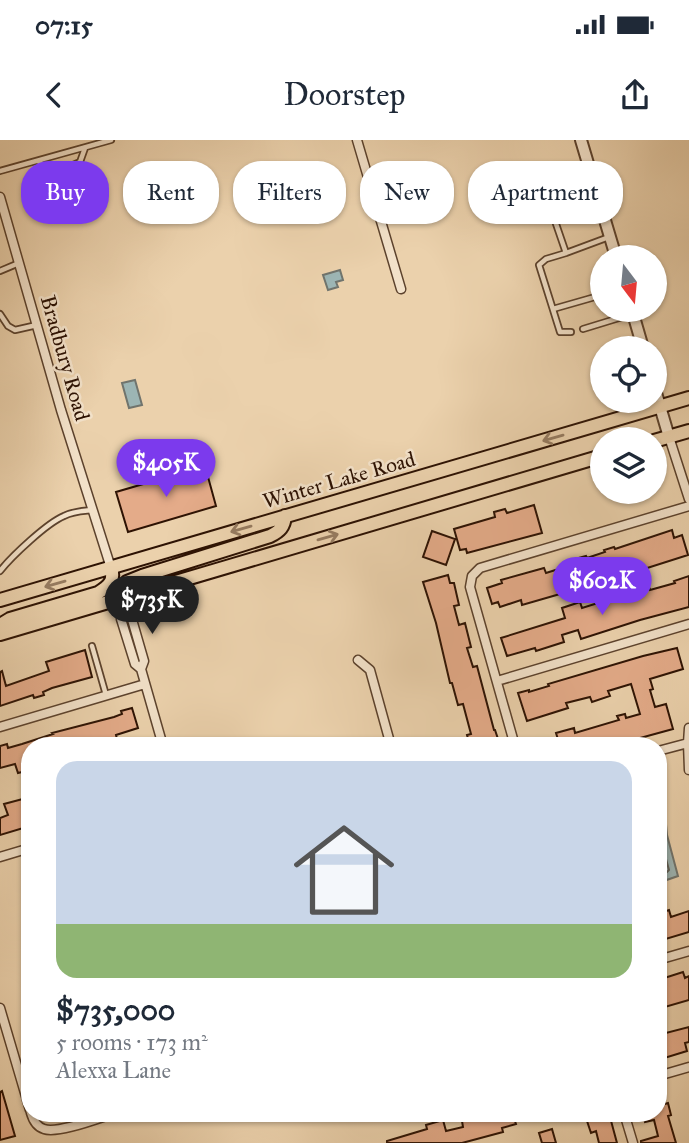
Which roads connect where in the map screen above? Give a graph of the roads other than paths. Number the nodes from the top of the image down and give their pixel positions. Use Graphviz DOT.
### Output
graph roads {
  1 [pos="111,140"];
  2 [pos="357,140"];
  3 [pos="581,140"];
  4 [pos="85,147"];
  5 [pos="38,160"];
  6 [pos="80,161"];
  7 [pos="0,171"];
  8 [pos="0,197"];
  9 [pos="556,224"];
  10 [pos="610,237"];
  11 [pos="612,245"];
  12 [pos="566,253"];
  13 [pos="19,263"];
  14 [pos="0,271"];
  15 [pos="401,289"];
  16 [pos="590,298"];
  17 [pos="553,309"];
  18 [pos="0,314"];
  19 [pos="603,322"];
  20 [pos="38,325"];
  21 [pos="583,329"];
  22 [pos="570,332"];
  23 [pos="689,398"];
  24 [pos="667,404"];
  25 [pos="636,413"];
  26 [pos="662,413"];
  27 [pos="689,431"];
  28 [pos="669,437"];
  29 [pos="590,460"];
  30 [pos="689,499"];
  31 [pos="689,506"];
  32 [pos="93,510"];
  33 [pos="285,516"];
  34 [pos="111,568"];
  35 [pos="0,571"];
  36 [pos="121,598"];
  37 [pos="0,599"];
  38 [pos="689,624"];
  39 [pos="0,625"];
  40 [pos="0,634"];
  41 [pos="92,646"];
  42 [pos="358,660"];
  43 [pos="497,681"];
  44 [pos="145,684"];
  45 [pos="106,695"];
  46 [pos="0,727"];
  47 [pos="689,728"];
  48 [pos="160,737"];
  49 [pos="386,737"];
  50 [pos="513,737"];
  51 [pos="688,743"];
  52 [pos="667,749"];
  53 [pos="689,771"];
  54 [pos="21,851"];
  55 [pos="0,857"];
  56 [pos="689,951"];
  57 [pos="667,957"];
  58 [pos="0,1008"];
  59 [pos="689,1067"];
  60 [pos="667,1073"];
  61 [pos="21,1080"];
  62 [pos="35,1122"];
  63 [pos="85,1122"];
  64 [pos="626,1122"];
  65 [pos="632,1143"];
  1 -- 4 [label="lane"];
  2 -- 15 [label="street"];
  3 -- 10 [label="street"];
  4 -- 5 [label="lane"];
  4 -- 6 [label="lane"];
  5 -- 7 [label="lane"];
  8 -- 13 [label="street, Bradbury Road"];
  9 -- 12 [label="lane"];
  10 -- 11 [label="street"];
  10 -- 12 [label="lane"];
  12 -- 17 [label="lane"];
  13 -- 14 [label="lane"];
  13 -- 20 [label="street, Bradbury Road"];
  16 -- 17 [label="lane"];
  17 -- 22 [label="lane"];
  18 -- 20 [label="lane"];
  19 -- 21 [label="lane"];
  20 -- 32 [label="street, Bradbury Road"];
  23 -- 24 [label="main road, Winter Lake Road"];
  25 -- 33 [label="main road, Winter Lake Road, one-way"];
  26 -- 28 [label="street"];
  27 -- 28 [label="main road"];
  28 -- 30 [label="street"];
  36 -- 29 [label="main road, one-way"];
  31 -- 43 [label="street"];
  32 -- 34 [label="street, Bradbury Road"];
  32 -- 35 [label="lane"];
  33 -- 34 [label="main road, Winter Lake Road, one-way"];
  33 -- 36 [label="main road"];
  34 -- 37 [label="main road, Winter Lake Road, one-way"];
  34 -- 39 [label="main road"];
  36 -- 40 [label="main road"];
  36 -- 44 [label="street"];
  38 -- 43 [label="street"];
  41 -- 45 [label="lane"];
  42 -- 49 [label="street"];
  43 -- 50 [label="street"];
  44 -- 45 [label="street"];
  44 -- 48 [label="street"];
  45 -- 46 [label="street"];
  47 -- 51 [label="street"];
  51 -- 52 [label="street"];
  51 -- 53 [label="street"];
  54 -- 55 [label="street"];
  56 -- 57 [label="street"];
  58 -- 61 [label="street"];
  59 -- 60 [label="street"];
  62 -- 63 [label="street"];
  64 -- 65 [label="street"];
}
